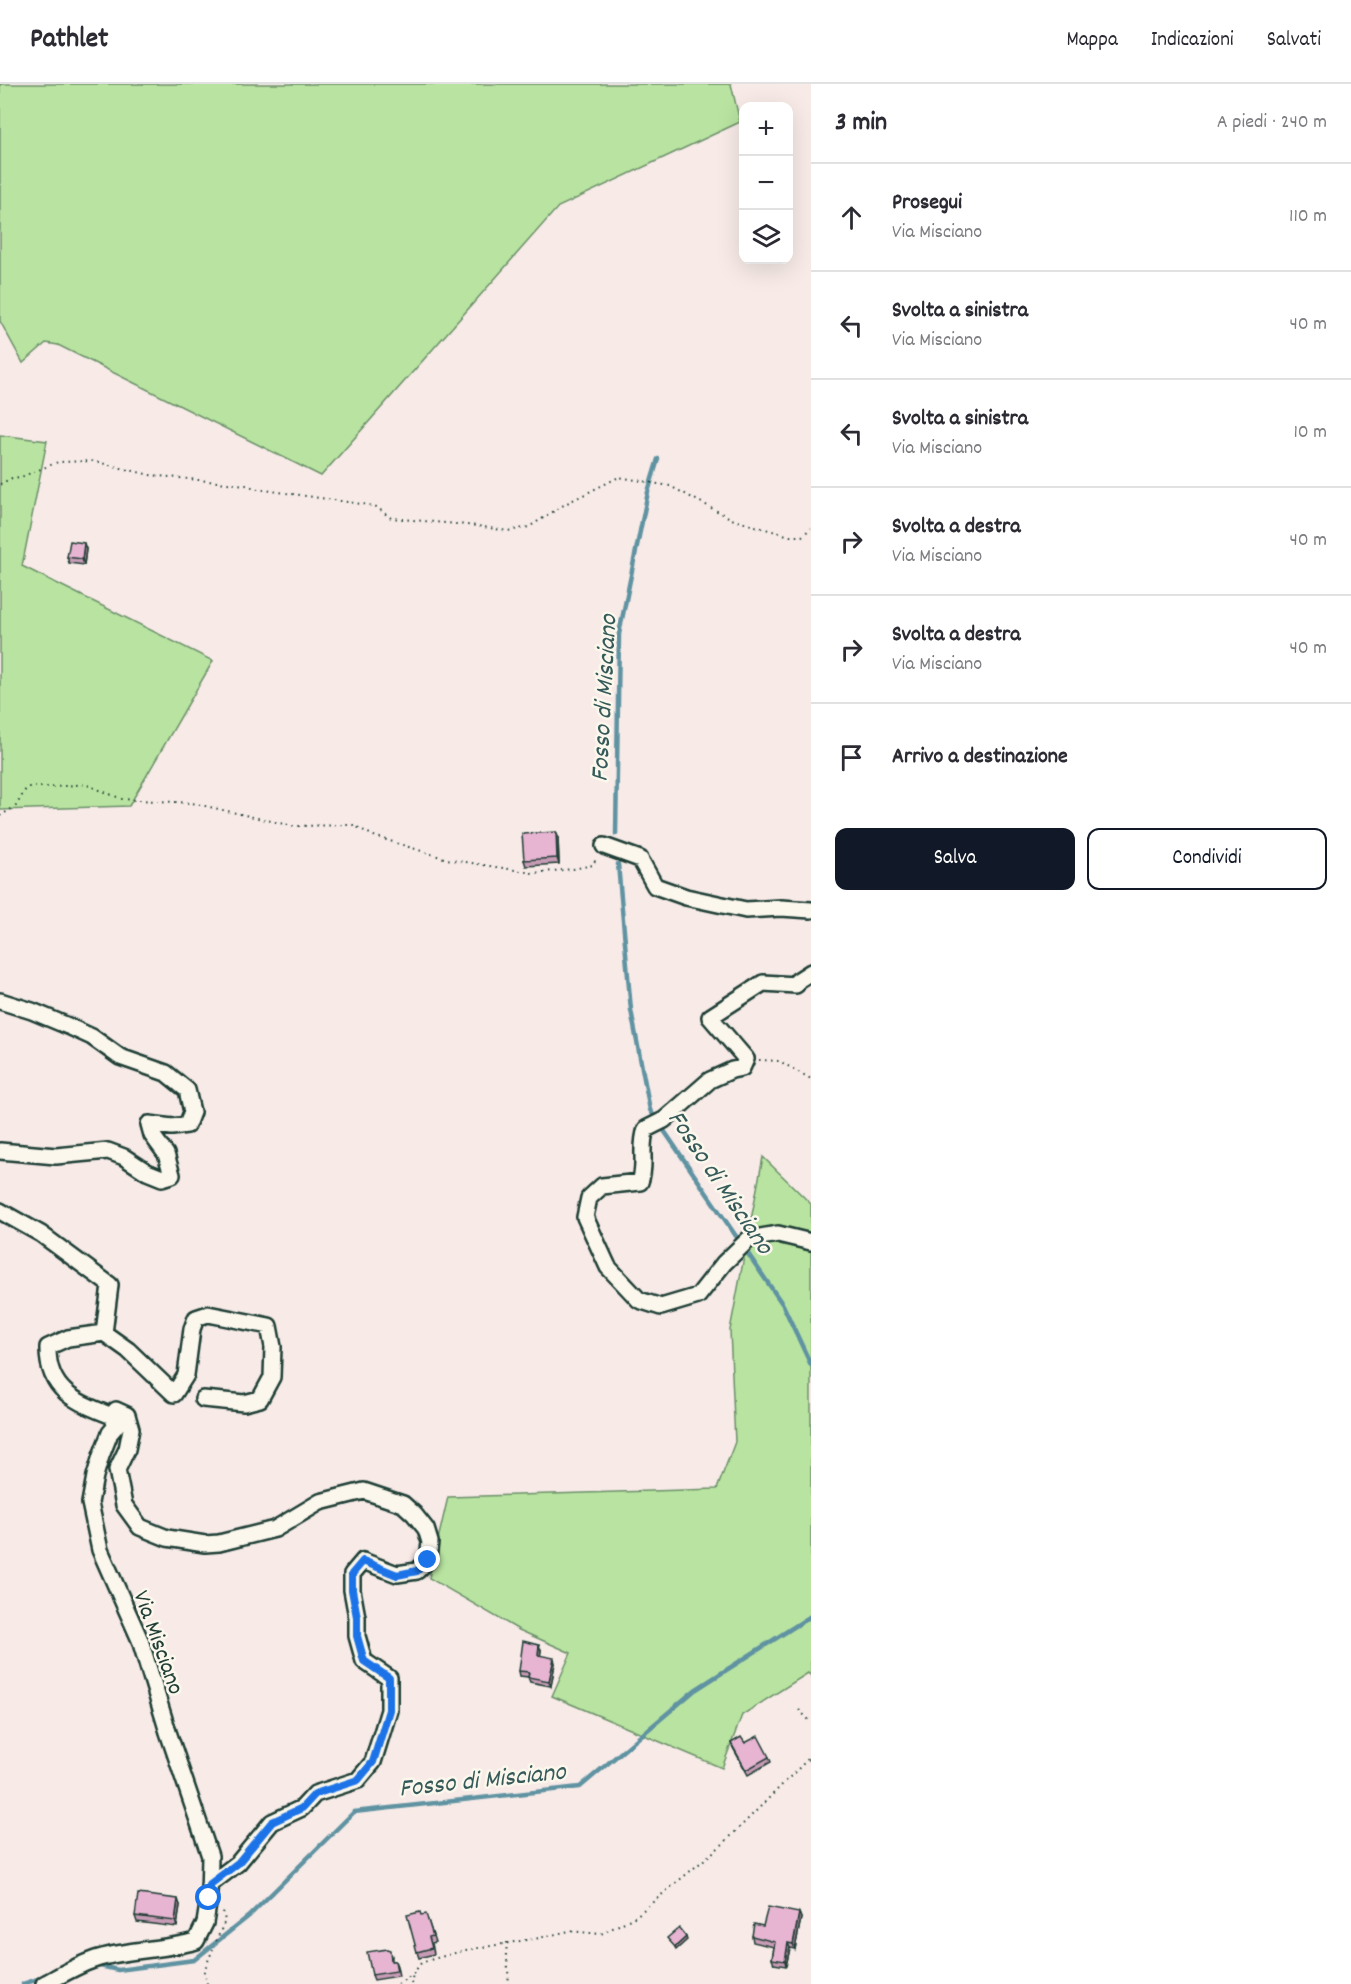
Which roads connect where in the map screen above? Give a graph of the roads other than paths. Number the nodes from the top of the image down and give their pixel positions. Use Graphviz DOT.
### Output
graph roads {
  1 [pos="604,846"];
  2 [pos="811,910"];
  3 [pos="811,972"];
  4 [pos="0,1001"];
  5 [pos="0,1151"];
  6 [pos="0,1211"];
  7 [pos="811,1242"];
  8 [pos="104,1333"];
  9 [pos="203,1399"];
  10 [pos="112,1416"];
  11 [pos="209,1885"];
  12 [pos="44,1984"];
  1 -- 2 [label="street"];
  3 -- 7 [label="street"];
  4 -- 5 [label="street"];
  6 -- 8 [label="street"];
  8 -- 9 [label="street"];
  8 -- 10 [label="street"];
  10 -- 11 [label="street, Via Misciano"];
  10 -- 11 [label="street"];
  11 -- 12 [label="street, Via Misciano"];
}
